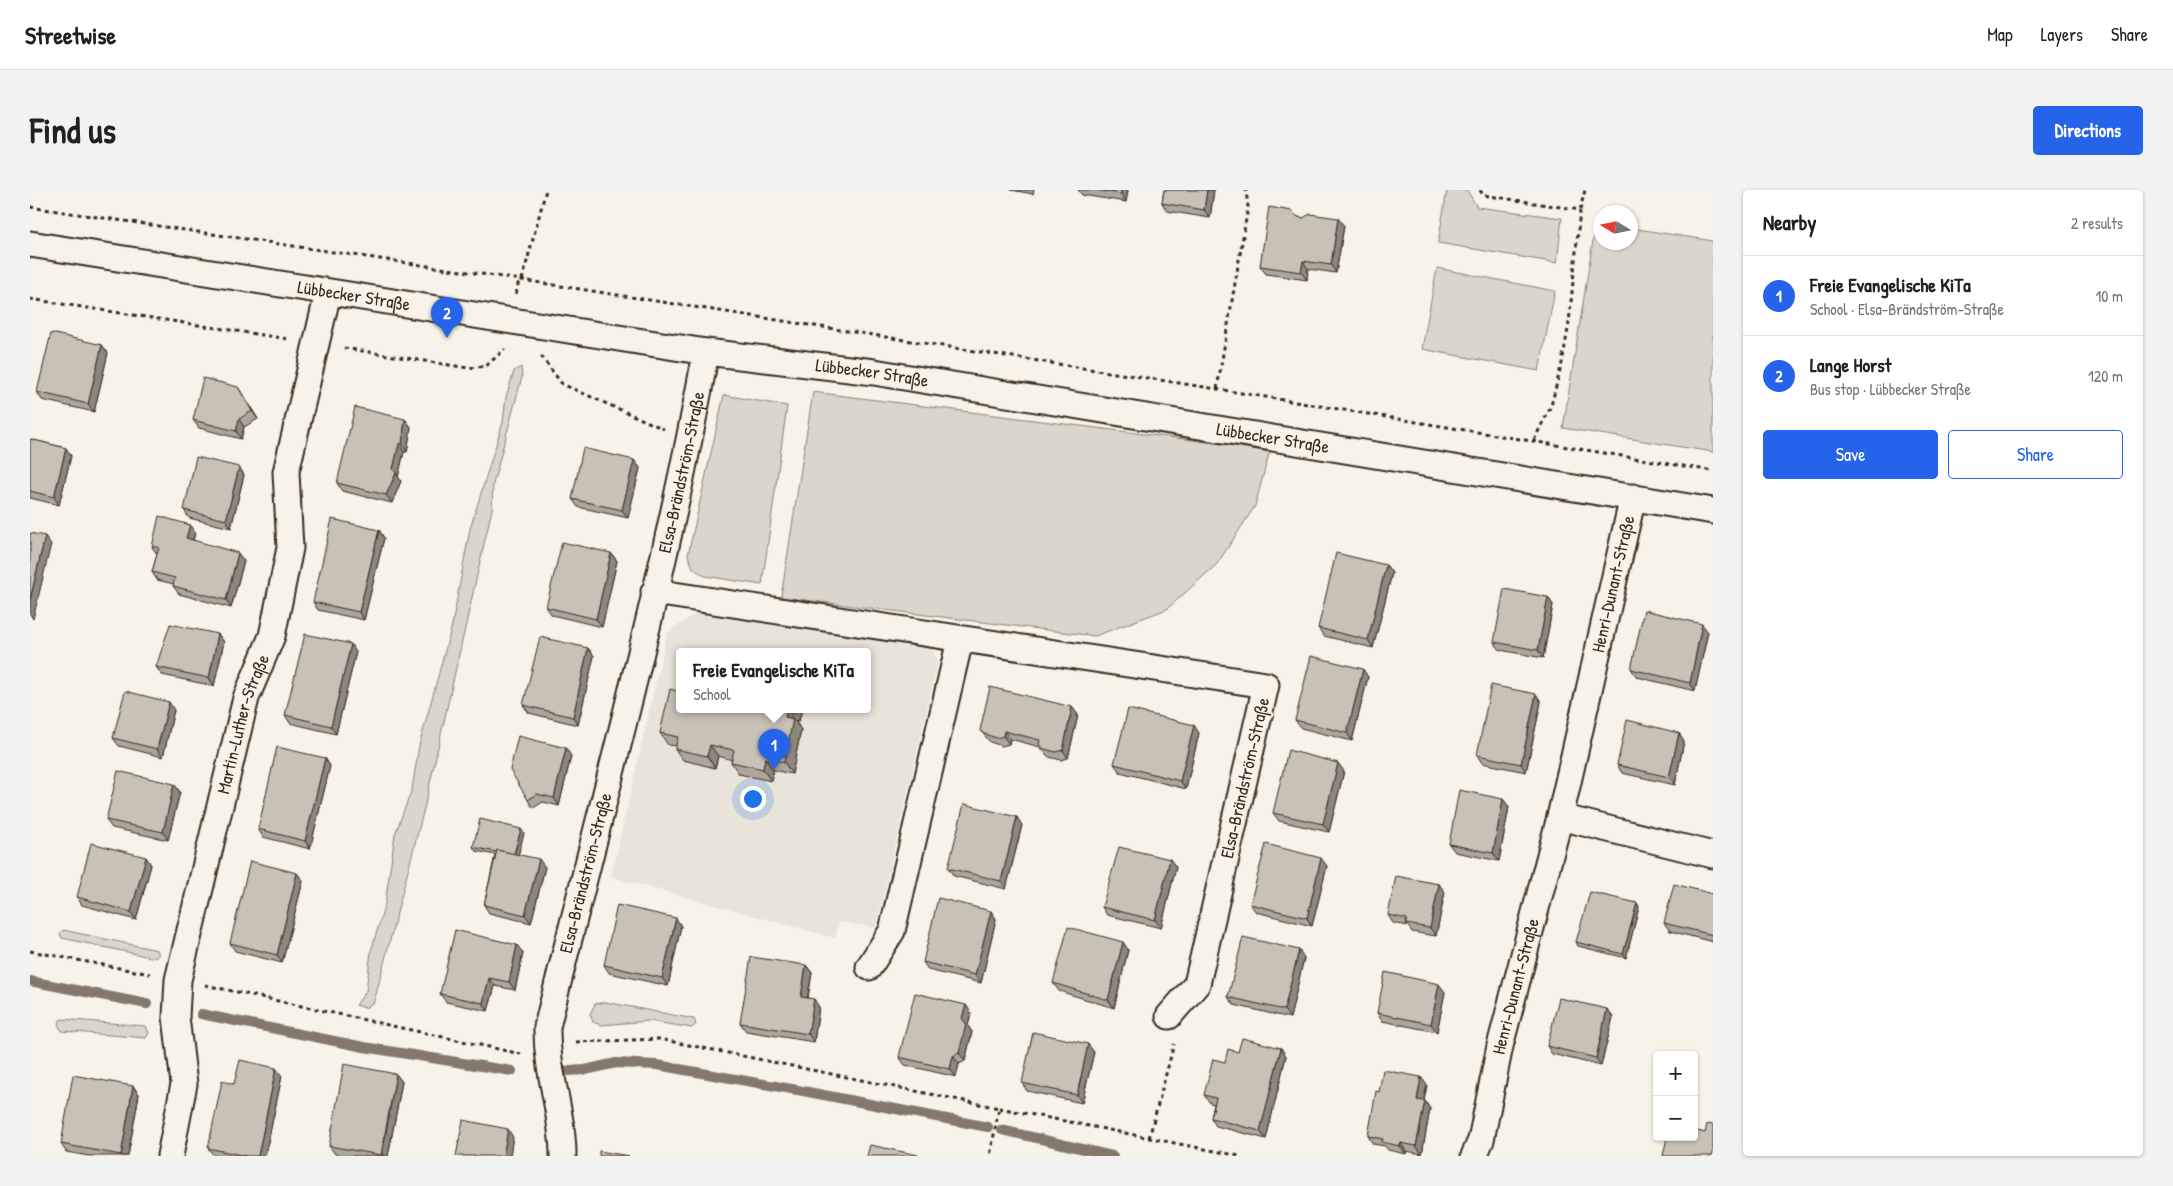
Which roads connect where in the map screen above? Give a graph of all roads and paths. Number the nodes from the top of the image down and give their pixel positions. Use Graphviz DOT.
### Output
graph roads {
  1 [pos="546,190"];
  2 [pos="1246,190"];
  3 [pos="1480,190"];
  4 [pos="1585,190"];
  5 [pos="30,207"];
  6 [pos="1580,210"];
  7 [pos="30,244"];
  8 [pos="522,280"];
  9 [pos="328,293"];
  10 [pos="30,300"];
  11 [pos="316,344"];
  12 [pos="508,346"];
  13 [pos="536,349"];
  14 [pos="706,352"];
  15 [pos="1217,388"];
  16 [pos="691,436"];
  17 [pos="1534,440"];
  18 [pos="1713,471"];
  19 [pos="1633,497"];
  20 [pos="1713,510"];
  21 [pos="654,592"];
  22 [pos="960,640"];
  23 [pos="1560,817"];
  24 [pos="1713,855"];
  25 [pos="30,951"];
  26 [pos="869,967"];
  27 [pos="178,980"];
  28 [pos="1169,1016"];
  29 [pos="547,1047"];
  30 [pos="999,1108"];
  31 [pos="1149,1138"];
  32 [pos="170,1156"];
  33 [pos="563,1156"];
  34 [pos="990,1156"];
  35 [pos="1240,1156"];
  36 [pos="1474,1156"];
  1 -- 8 [label="path"];
  2 -- 15 [label="path"];
  3 -- 6 [label="path"];
  4 -- 6 [label="path"];
  5 -- 8 [label="path"];
  6 -- 17 [label="path"];
  7 -- 9 [label="street, Lübbecker Straße"];
  8 -- 15 [label="path"];
  9 -- 11 [label="street, Martin-Luther-Straße"];
  9 -- 14 [label="street, Lübbecker Straße"];
  10 -- 11 [label="path"];
  11 -- 12 [label="path"];
  11 -- 27 [label="street, Martin-Luther-Straße"];
  13 -- 16 [label="path"];
  14 -- 16 [label="street, Elsa-Brändström-Straße"];
  14 -- 19 [label="street, Lübbecker Straße"];
  15 -- 17 [label="path"];
  16 -- 21 [label="street, Elsa-Brändström-Straße"];
  17 -- 18 [label="path"];
  19 -- 20 [label="street, Lübbecker Straße"];
  19 -- 23 [label="street, Henri-Dunant-Straße"];
  21 -- 22 [label="street, Elsa-Brändström-Straße"];
  21 -- 29 [label="street, Elsa-Brändström-Straße"];
  22 -- 26 [label="street"];
  22 -- 28 [label="street, Elsa-Brändström-Straße"];
  23 -- 24 [label="street"];
  23 -- 36 [label="street, Henri-Dunant-Straße"];
  25 -- 27 [label="path"];
  27 -- 29 [label="path"];
  27 -- 32 [label="street, Martin-Luther-Straße"];
  28 -- 31 [label="path"];
  29 -- 30 [label="path"];
  29 -- 33 [label="street, Elsa-Brändström-Straße"];
  30 -- 31 [label="path"];
  30 -- 34 [label="path"];
  31 -- 35 [label="path"];
}
